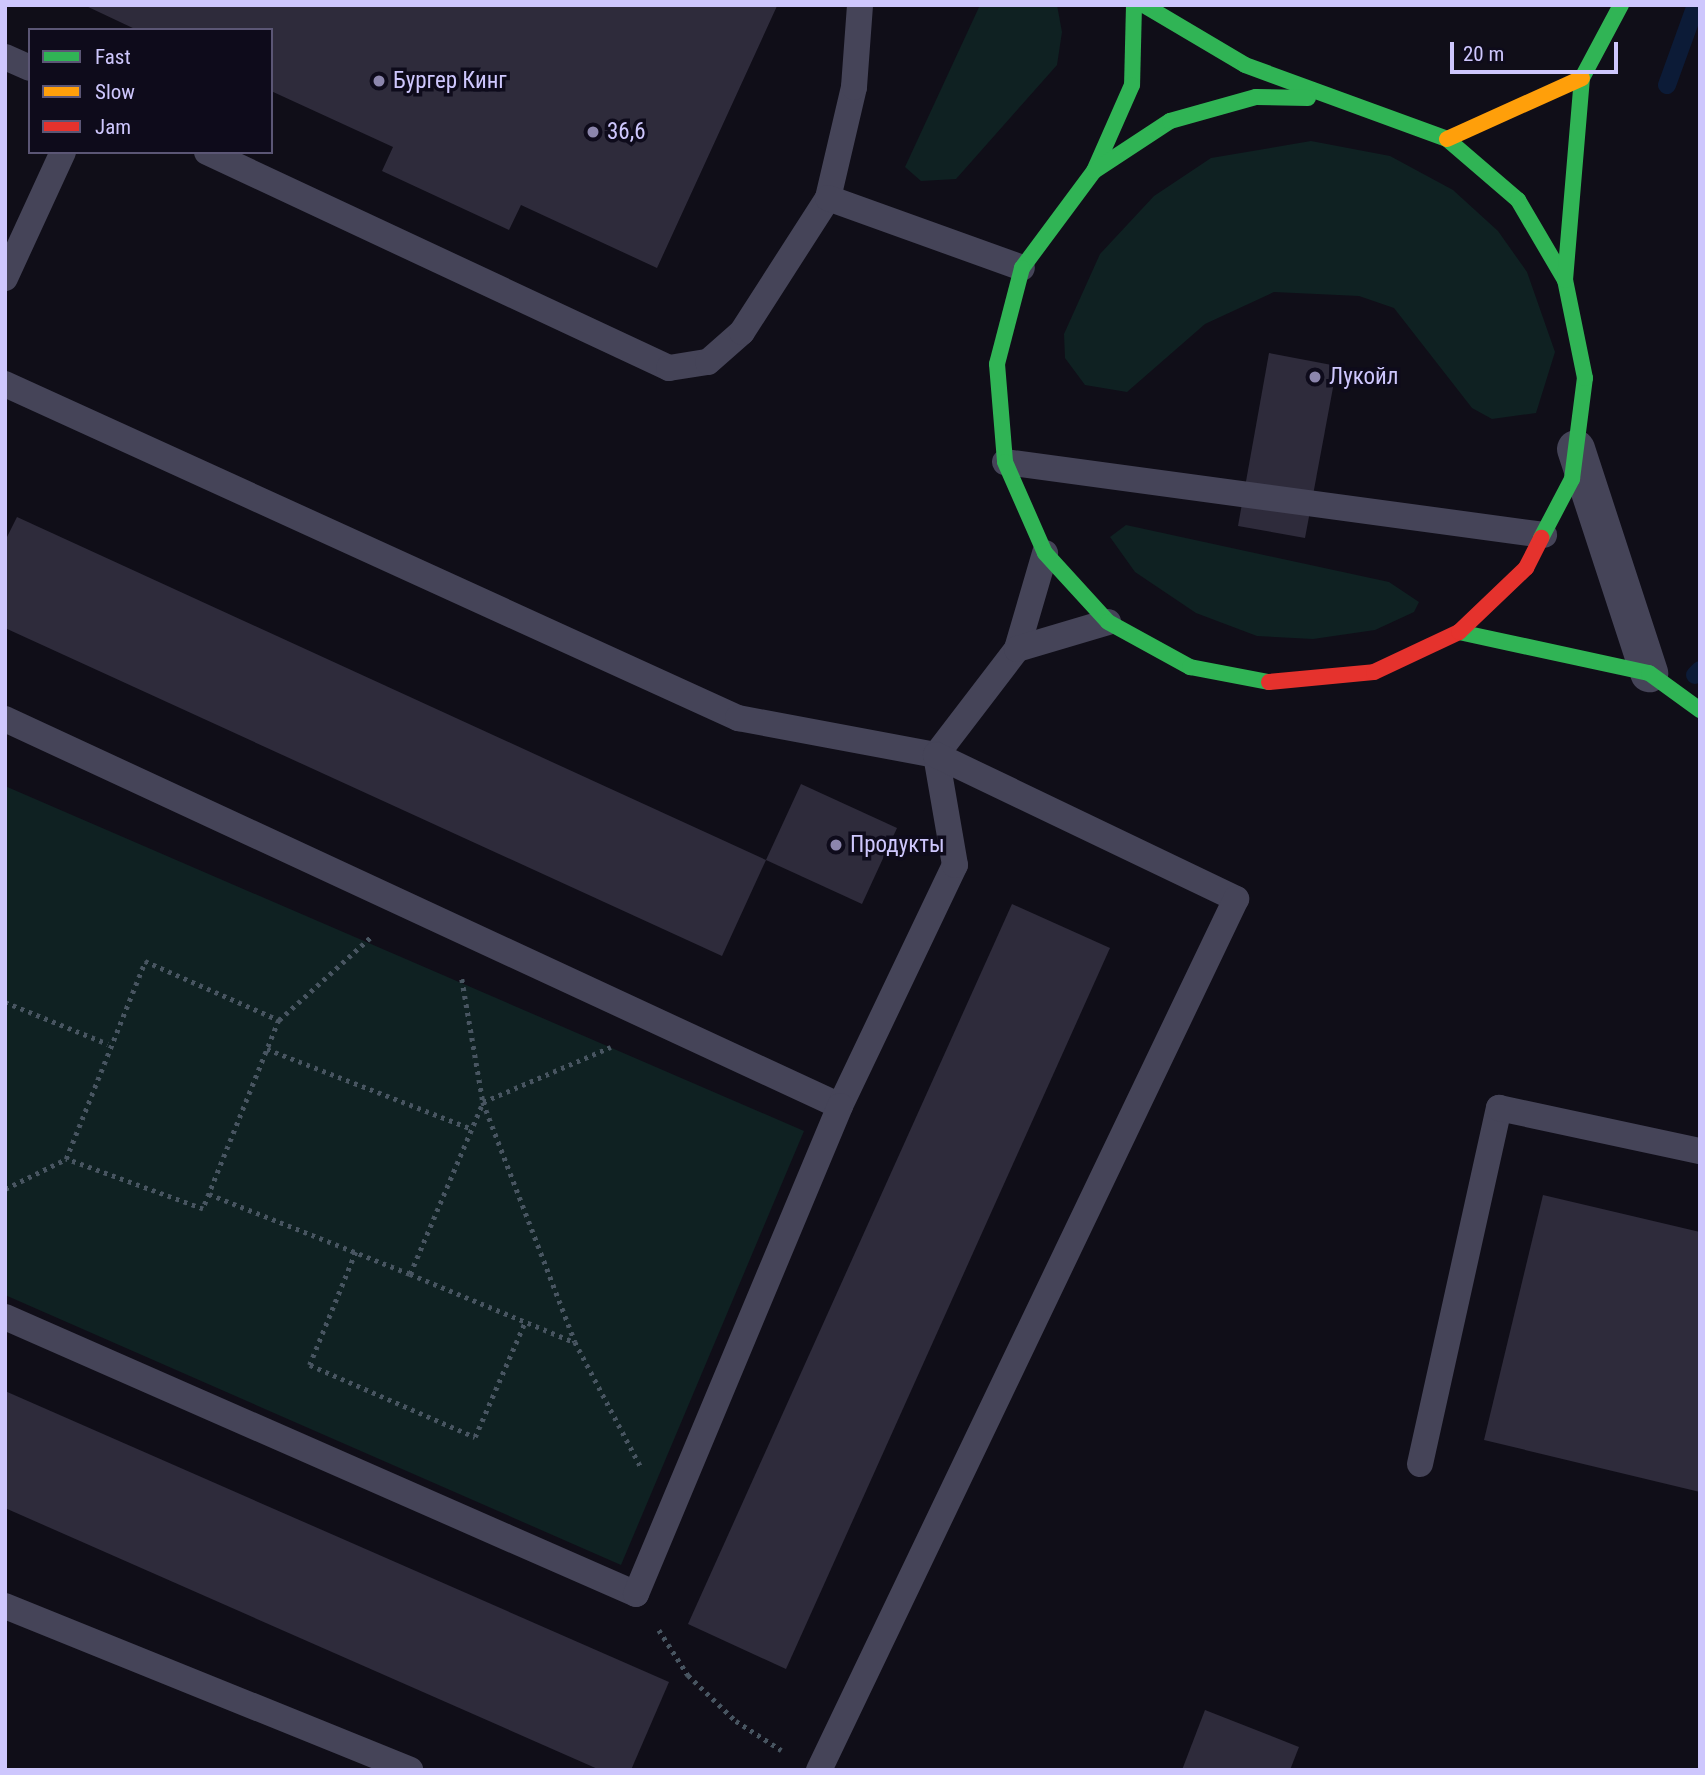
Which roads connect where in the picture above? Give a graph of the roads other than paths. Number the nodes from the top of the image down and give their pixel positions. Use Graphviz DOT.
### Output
graph roads {
  1 [pos="860,5"];
  2 [pos="1135,5"];
  3 [pos="1144,5"];
  4 [pos="1621,5"];
  5 [pos="5,57"];
  6 [pos="28,67"];
  7 [pos="1582,78"];
  8 [pos="1346,99"];
  9 [pos="1447,139"];
  10 [pos="62,154"];
  11 [pos="211,154"];
  12 [pos="1094,171"];
  13 [pos="828,198"];
  14 [pos="1022,268"];
  15 [pos="5,278"];
  16 [pos="1565,280"];
  17 [pos="5,384"];
  18 [pos="1576,449"];
  19 [pos="1005,462"];
  20 [pos="1544,535"];
  21 [pos="1045,553"];
  22 [pos="1108,622"];
  23 [pos="1459,632"];
  24 [pos="1017,649"];
  25 [pos="1649,673"];
  26 [pos="1700,710"];
  27 [pos="5,719"];
  28 [pos="936,755"];
  29 [pos="840,1106"];
  30 [pos="1700,1151"];
  31 [pos="5,1317"];
  32 [pos="1420,1464"];
  33 [pos="5,1606"];
  34 [pos="410,1770"];
  35 [pos="819,1770"];
  1 -- 13 [label="lane"];
  2 -- 12 [label="street"];
  3 -- 8 [label="street"];
  4 -- 7 [label="street"];
  5 -- 6 [label="lane"];
  7 -- 9 [label="street"];
  7 -- 16 [label="street"];
  8 -- 9 [label="street"];
  8 -- 12 [label="street"];
  9 -- 16 [label="street"];
  10 -- 15 [label="lane"];
  11 -- 13 [label="lane"];
  12 -- 14 [label="street"];
  13 -- 14 [label="lane"];
  14 -- 19 [label="street"];
  16 -- 18 [label="street"];
  17 -- 28 [label="lane"];
  18 -- 20 [label="street"];
  18 -- 25 [label="street"];
  19 -- 20 [label="lane"];
  19 -- 21 [label="street"];
  20 -- 23 [label="street"];
  21 -- 22 [label="street"];
  21 -- 24 [label="lane"];
  22 -- 23 [label="street"];
  22 -- 24 [label="lane"];
  23 -- 25 [label="street"];
  24 -- 28 [label="lane"];
  25 -- 26 [label="street"];
  27 -- 29 [label="lane"];
  28 -- 29 [label="lane"];
  28 -- 35 [label="lane"];
  29 -- 31 [label="lane"];
  30 -- 32 [label="lane"];
  33 -- 34 [label="lane"];
}
